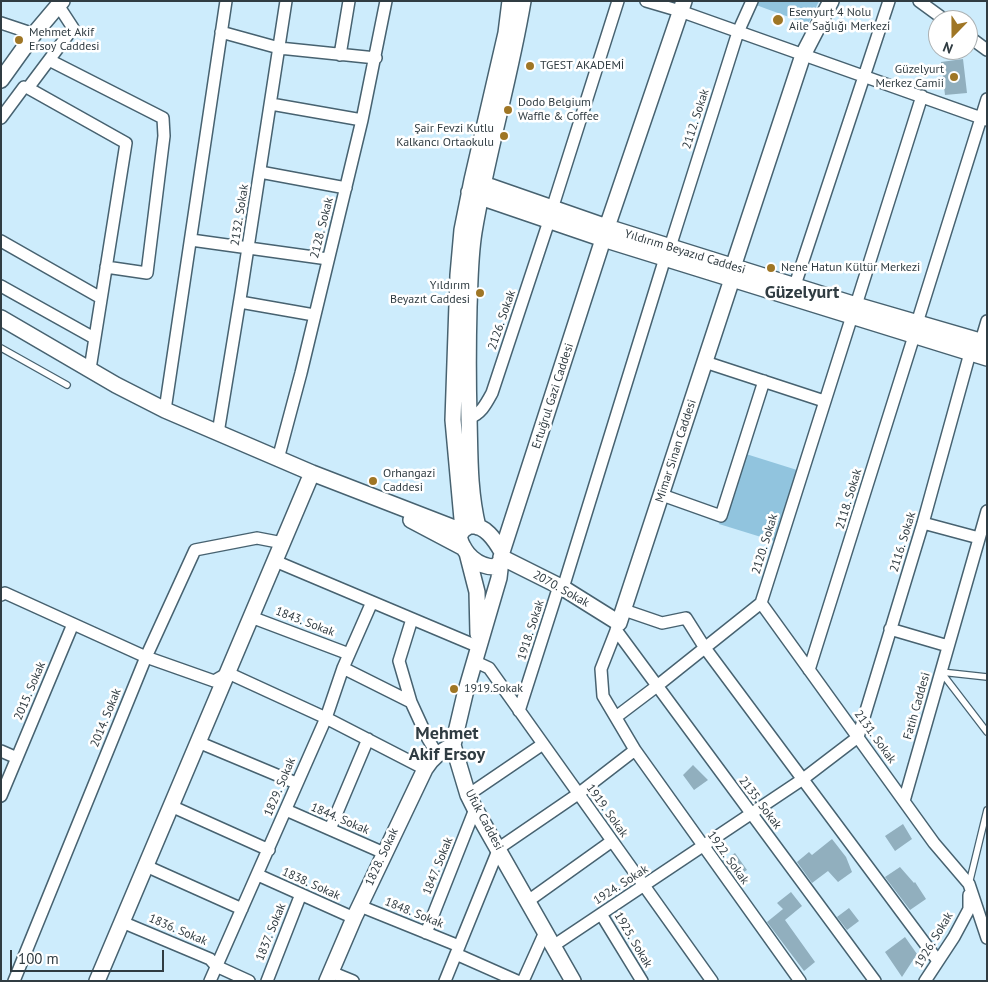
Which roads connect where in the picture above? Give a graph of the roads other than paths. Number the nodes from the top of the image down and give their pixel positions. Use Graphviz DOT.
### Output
graph roads {
  1 [pos="226,1"];
  2 [pos="286,1"];
  3 [pos="349,1"];
  4 [pos="386,1"];
  5 [pos="510,1"];
  6 [pos="523,1"];
  7 [pos="618,1"];
  8 [pos="646,1"];
  9 [pos="752,1"];
  10 [pos="831,1"];
  11 [pos="889,1"];
  12 [pos="918,1"];
  13 [pos="60,3"];
  14 [pos="682,6"];
  15 [pos="931,10"];
  16 [pos="1,23"];
  17 [pos="221,32"];
  18 [pos="738,32"];
  19 [pos="34,34"];
  20 [pos="279,48"];
  21 [pos="340,55"];
  22 [pos="804,55"];
  23 [pos="376,58"];
  24 [pos="49,60"];
  25 [pos="864,76"];
  26 [pos="1,80"];
  27 [pos="28,88"];
  28 [pos="922,96"];
  29 [pos="987,98"];
  30 [pos="271,104"];
  31 [pos="1,118"];
  32 [pos="984,118"];
  33 [pos="362,120"];
  34 [pos="260,172"];
  35 [pos="346,188"];
  36 [pos="476,188"];
  37 [pos="551,215"];
  38 [pos="605,233"];
  39 [pos="191,240"];
  40 [pos="3,245"];
  41 [pos="248,247"];
  42 [pos="667,252"];
  43 [pos="328,259"];
  44 [pos="106,266"];
  45 [pos="733,273"];
  46 [pos="796,285"];
  47 [pos="1,286"];
  48 [pos="101,298"];
  49 [pos="240,302"];
  50 [pos="854,311"];
  51 [pos="314,315"];
  52 [pos="1,318"];
  53 [pos="987,321"];
  54 [pos="916,329"];
  55 [pos="94,338"];
  56 [pos="984,342"];
  57 [pos="1,348"];
  58 [pos="970,354"];
  59 [pos="987,358"];
  60 [pos="706,362"];
  61 [pos="90,370"];
  62 [pos="764,381"];
  63 [pos="67,386"];
  64 [pos="824,401"];
  65 [pos="164,410"];
  66 [pos="469,418"];
  67 [pos="218,433"];
  68 [pos="278,459"];
  69 [pos="312,473"];
  70 [pos="662,495"];
  71 [pos="987,510"];
  72 [pos="923,523"];
  73 [pos="478,527"];
  74 [pos="462,531"];
  75 [pos="979,538"];
  76 [pos="283,543"];
  77 [pos="465,550"];
  78 [pos="501,557"];
  79 [pos="275,561"];
  80 [pos="561,587"];
  81 [pos="2,596"];
  82 [pos="372,602"];
  83 [pos="761,603"];
  84 [pos="251,616"];
  85 [pos="412,619"];
  86 [pos="620,621"];
  87 [pos="73,624"];
  88 [pos="890,630"];
  89 [pos="948,646"];
  90 [pos="479,647"];
  91 [pos="705,648"];
  92 [pos="349,654"];
  93 [pos="146,657"];
  94 [pos="476,662"];
  95 [pos="343,668"];
  96 [pos="809,670"];
  97 [pos="941,672"];
  98 [pos="228,673"];
  99 [pos="987,677"];
  100 [pos="657,686"];
  101 [pos="411,702"];
  102 [pos="520,711"];
  103 [pos="616,717"];
  104 [pos="326,718"];
  105 [pos="987,732"];
  106 [pos="858,737"];
  107 [pos="368,739"];
  108 [pos="198,742"];
  109 [pos="543,744"];
  110 [pos="453,745"];
  111 [pos="634,750"];
  112 [pos="1,751"];
  113 [pos="437,754"];
  114 [pos="17,758"];
  115 [pos="425,769"];
  116 [pos="803,779"];
  117 [pos="296,783"];
  118 [pos="578,794"];
  119 [pos="468,795"];
  120 [pos="1,796"];
  121 [pos="904,801"];
  122 [pos="171,806"];
  123 [pos="475,809"];
  124 [pos="286,810"];
  125 [pos="987,810"];
  126 [pos="751,814"];
  127 [pos="330,829"];
  128 [pos="612,841"];
  129 [pos="703,846"];
  130 [pos="499,848"];
  131 [pos="269,850"];
  132 [pos="384,853"];
  133 [pos="146,866"];
  134 [pos="258,875"];
  135 [pos="969,884"];
  136 [pos="644,886"];
  137 [pos="301,894"];
  138 [pos="528,901"];
  139 [pos="242,909"];
  140 [pos="357,912"];
  141 [pos="601,914"];
  142 [pos="122,922"];
  143 [pos="545,932"];
  144 [pos="426,933"];
  145 [pos="987,938"];
  146 [pos="553,946"];
  147 [pos="458,950"];
  148 [pos="938,961"];
  149 [pos="216,966"];
  150 [pos="329,976"];
  151 [pos="14,981"];
  152 [pos="97,981"];
  153 [pos="210,981"];
  154 [pos="249,981"];
  155 [pos="266,981"];
  156 [pos="353,981"];
  157 [pos="445,981"];
  158 [pos="517,981"];
  159 [pos="523,981"];
  160 [pos="573,981"];
  161 [pos="642,981"];
  162 [pos="712,981"];
  163 [pos="800,981"];
  164 [pos="875,981"];
  165 [pos="926,981"];
  1 -- 17 [label="street"];
  2 -- 20 [label="street, 2132. Sokak"];
  3 -- 21 [label="street"];
  4 -- 23 [label="street, 2128. Sokak"];
  5 -- 36 [label="main road"];
  6 -- 36 [label="main road"];
  7 -- 37 [label="street, 2126. Sokak"];
  8 -- 14 [label="street"];
  9 -- 18 [label="street, 2112. Sokak"];
  10 -- 22 [label="main road, Mimar Sinan Caddesi"];
  11 -- 25 [label="street"];
  12 -- 15 [label="street"];
  13 -- 19 [label="main road"];
  13 -- 24 [label="street"];
  14 -- 18 [label="street"];
  14 -- 38 [label="main road, Ertuğrul Gazi Caddesi"];
  16 -- 19 [label="street"];
  17 -- 20 [label="street"];
  17 -- 39 [label="street"];
  18 -- 22 [label="street"];
  18 -- 42 [label="street, 2112. Sokak"];
  19 -- 26 [label="main road"];
  20 -- 21 [label="street"];
  20 -- 30 [label="street, 2132. Sokak"];
  21 -- 23 [label="street"];
  22 -- 25 [label="street"];
  22 -- 45 [label="main road, Mimar Sinan Caddesi"];
  23 -- 33 [label="street, 2128. Sokak"];
  24 -- 27 [label="street"];
  24 -- 44 [label="street"];
  25 -- 28 [label="street"];
  25 -- 46 [label="street"];
  27 -- 31 [label="street"];
  27 -- 44 [label="street"];
  28 -- 32 [label="street"];
  28 -- 50 [label="street, 2120. Sokak"];
  29 -- 32 [label="street, 2118. Sokak"];
  30 -- 33 [label="street"];
  30 -- 34 [label="street, 2132. Sokak"];
  32 -- 54 [label="street, 2118. Sokak"];
  33 -- 35 [label="street, 2128. Sokak"];
  34 -- 35 [label="street"];
  34 -- 41 [label="street, 2132. Sokak"];
  35 -- 43 [label="street, 2128. Sokak"];
  36 -- 37 [label="main road, Yıldırım Beyazıd Caddesi"];
  36 -- 66 [label="main road"];
  36 -- 74 [label="main road"];
  37 -- 38 [label="main road, Yıldırım Beyazıd Caddesi"];
  37 -- 66 [label="street, 2126. Sokak"];
  38 -- 42 [label="main road, Yıldırım Beyazıd Caddesi"];
  38 -- 78 [label="main road, Ertuğrul Gazi Caddesi"];
  39 -- 41 [label="street"];
  39 -- 65 [label="street"];
  40 -- 48 [label="street"];
  41 -- 43 [label="street"];
  41 -- 49 [label="street, 2132. Sokak"];
  42 -- 45 [label="main road, Yıldırım Beyazıd Caddesi"];
  42 -- 80 [label="street, 2112. Sokak"];
  43 -- 51 [label="street, 2128. Sokak"];
  44 -- 48 [label="street"];
  45 -- 46 [label="main road, Yıldırım Beyazıd Caddesi"];
  45 -- 50 [label="main road, Yıldırım Beyazıd Caddesi"];
  45 -- 60 [label="main road, Mimar Sinan Caddesi"];
  46 -- 50 [label="main road, Yıldırım Beyazıd Caddesi"];
  47 -- 55 [label="street"];
  48 -- 55 [label="street"];
  49 -- 51 [label="street"];
  49 -- 67 [label="street, 2132. Sokak"];
  50 -- 54 [label="main road, Yıldırım Beyazıd Caddesi"];
  50 -- 64 [label="street, 2120. Sokak"];
  51 -- 68 [label="street, 2128. Sokak"];
  52 -- 61 [label="main road"];
  53 -- 56 [label="street"];
  54 -- 56 [label="main road, Yıldırım Beyazıd Caddesi"];
  54 -- 58 [label="main road, Yıldırım Beyazıd Caddesi"];
  54 -- 96 [label="street, 2118. Sokak"];
  55 -- 61 [label="street"];
  57 -- 63 [label="lane"];
  58 -- 59 [label="main road, Yıldırım Beyazıd Caddesi"];
  58 -- 72 [label="street, 2116. Sokak"];
  60 -- 62 [label="street"];
  60 -- 70 [label="main road, Mimar Sinan Caddesi"];
  61 -- 65 [label="main road"];
  62 -- 64 [label="street"];
  62 -- 70 [label="street"];
  64 -- 83 [label="street, 2120. Sokak"];
  65 -- 67 [label="main road"];
  66 -- 73 [label="main road"];
  67 -- 68 [label="main road"];
  68 -- 69 [label="main road"];
  69 -- 74 [label="main road"];
  69 -- 76 [label="main road"];
  69 -- 77 [label="main road"];
  70 -- 86 [label="main road, Mimar Sinan Caddesi"];
  71 -- 75 [label="street, Fatih Caddesi"];
  72 -- 75 [label="street"];
  72 -- 88 [label="street, 2116. Sokak"];
  73 -- 74 [label="main road"];
  73 -- 78 [label="main road"];
  74 -- 77 [label="main road"];
  75 -- 89 [label="street, Fatih Caddesi"];
  76 -- 79 [label="main road"];
  76 -- 93 [label="street, 2014. Sokak"];
  77 -- 78 [label="main road"];
  77 -- 90 [label="main road"];
  78 -- 80 [label="main road, 2070. Sokak"];
  78 -- 90 [label="main road, Ertuğrul Gazi Caddesi"];
  79 -- 82 [label="street"];
  79 -- 84 [label="main road"];
  80 -- 86 [label="main road, 2070. Sokak"];
  80 -- 102 [label="street, 1918. Sokak"];
  81 -- 87 [label="street"];
  82 -- 85 [label="street"];
  82 -- 92 [label="street, 1829. Sokak"];
  83 -- 91 [label="street"];
  83 -- 96 [label="street, 2131. Sokak"];
  84 -- 92 [label="street, 1843. Sokak"];
  84 -- 98 [label="main road"];
  85 -- 90 [label="street"];
  85 -- 101 [label="street"];
  86 -- 91 [label="street"];
  86 -- 100 [label="street, 2135. Sokak"];
  86 -- 103 [label="street, 1922. Sokak"];
  87 -- 93 [label="street"];
  87 -- 114 [label="street, 2015. Sokak"];
  88 -- 89 [label="street"];
  88 -- 106 [label="street, 2116. Sokak"];
  89 -- 97 [label="street, Fatih Caddesi"];
  90 -- 94 [label="main road, Ufuk Caddesi"];
  91 -- 100 [label="street"];
  91 -- 116 [label="street"];
  92 -- 95 [label="street, 1829. Sokak"];
  93 -- 98 [label="street"];
  93 -- 151 [label="street, 2014. Sokak"];
  94 -- 102 [label="street, 1919. Sokak"];
  94 -- 110 [label="main road, Ufuk Caddesi"];
  95 -- 101 [label="street"];
  95 -- 104 [label="street, 1829. Sokak"];
  96 -- 106 [label="street, 2131. Sokak"];
  97 -- 99 [label="lane"];
  97 -- 105 [label="lane"];
  97 -- 121 [label="street, Fatih Caddesi"];
  98 -- 104 [label="street"];
  98 -- 108 [label="main road"];
  100 -- 103 [label="street"];
  100 -- 126 [label="street, 2135. Sokak"];
  101 -- 113 [label="street"];
  102 -- 109 [label="street, 1919. Sokak"];
  103 -- 111 [label="street, 1922. Sokak"];
  104 -- 107 [label="street"];
  104 -- 117 [label="street, 1829. Sokak"];
  106 -- 116 [label="street, 1924. Sokak"];
  106 -- 121 [label="street, 2131. Sokak"];
  107 -- 115 [label="street"];
  107 -- 127 [label="street"];
  108 -- 117 [label="street"];
  108 -- 122 [label="main road"];
  109 -- 118 [label="street, 1919. Sokak"];
  109 -- 119 [label="street"];
  110 -- 113 [label="main road, 1828. Sokak"];
  110 -- 119 [label="main road, Ufuk Caddesi"];
  111 -- 118 [label="street"];
  111 -- 129 [label="street, 1922. Sokak"];
  112 -- 114 [label="street"];
  113 -- 115 [label="main road, 1828. Sokak"];
  114 -- 120 [label="street, 2015. Sokak"];
  115 -- 132 [label="main road, 1828. Sokak"];
  116 -- 126 [label="street, 1924. Sokak"];
  116 -- 148 [label="street"];
  117 -- 124 [label="street, 1829. Sokak"];
  118 -- 128 [label="street, 1919. Sokak"];
  118 -- 130 [label="street"];
  119 -- 123 [label="main road, Ufuk Caddesi"];
  121 -- 135 [label="street, 2131. Sokak"];
  122 -- 131 [label="street"];
  122 -- 133 [label="main road"];
  123 -- 130 [label="main road, Ufuk Caddesi"];
  123 -- 144 [label="street, 1847. Sokak"];
  124 -- 127 [label="street, 1844. Sokak"];
  124 -- 131 [label="street, 1829. Sokak"];
  125 -- 135 [label="lane"];
  126 -- 129 [label="street, 1924. Sokak"];
  126 -- 164 [label="street, 2135. Sokak"];
  127 -- 132 [label="street, 1844. Sokak"];
  128 -- 136 [label="street, 1919. Sokak"];
  128 -- 138 [label="street"];
  129 -- 136 [label="street, 1924. Sokak"];
  129 -- 163 [label="street, 1922. Sokak"];
  130 -- 138 [label="main road, Ufuk Caddesi"];
  130 -- 147 [label="street"];
  131 -- 134 [label="street, 1829. Sokak"];
  132 -- 140 [label="main road, 1828. Sokak"];
  133 -- 139 [label="street"];
  133 -- 142 [label="main road"];
  134 -- 137 [label="street, 1838. Sokak"];
  134 -- 139 [label="street, 1829. Sokak"];
  135 -- 145 [label="street"];
  135 -- 148 [label="street, 1926. Sokak"];
  136 -- 141 [label="street, 1924. Sokak"];
  136 -- 162 [label="street, 1919. Sokak"];
  137 -- 140 [label="street, 1838. Sokak"];
  137 -- 155 [label="street, 1837. Sokak"];
  138 -- 143 [label="main road, Ufuk Caddesi"];
  139 -- 149 [label="street, 1829. Sokak"];
  140 -- 144 [label="street, 1848. Sokak"];
  140 -- 150 [label="main road, 1828. Sokak"];
  141 -- 146 [label="street, 1924. Sokak"];
  141 -- 161 [label="street, 1925. Sokak"];
  142 -- 149 [label="street, 1836. Sokak"];
  142 -- 152 [label="main road"];
  143 -- 146 [label="main road, Ufuk Caddesi"];
  143 -- 159 [label="street"];
  144 -- 147 [label="street, 1848. Sokak"];
  146 -- 160 [label="main road, Ufuk Caddesi"];
  147 -- 157 [label="street"];
  147 -- 158 [label="street, 1848. Sokak"];
  148 -- 165 [label="street, 1926. Sokak"];
  149 -- 153 [label="street, 1829. Sokak"];
  149 -- 154 [label="street, 1836. Sokak"];
  150 -- 156 [label="street"];
}
